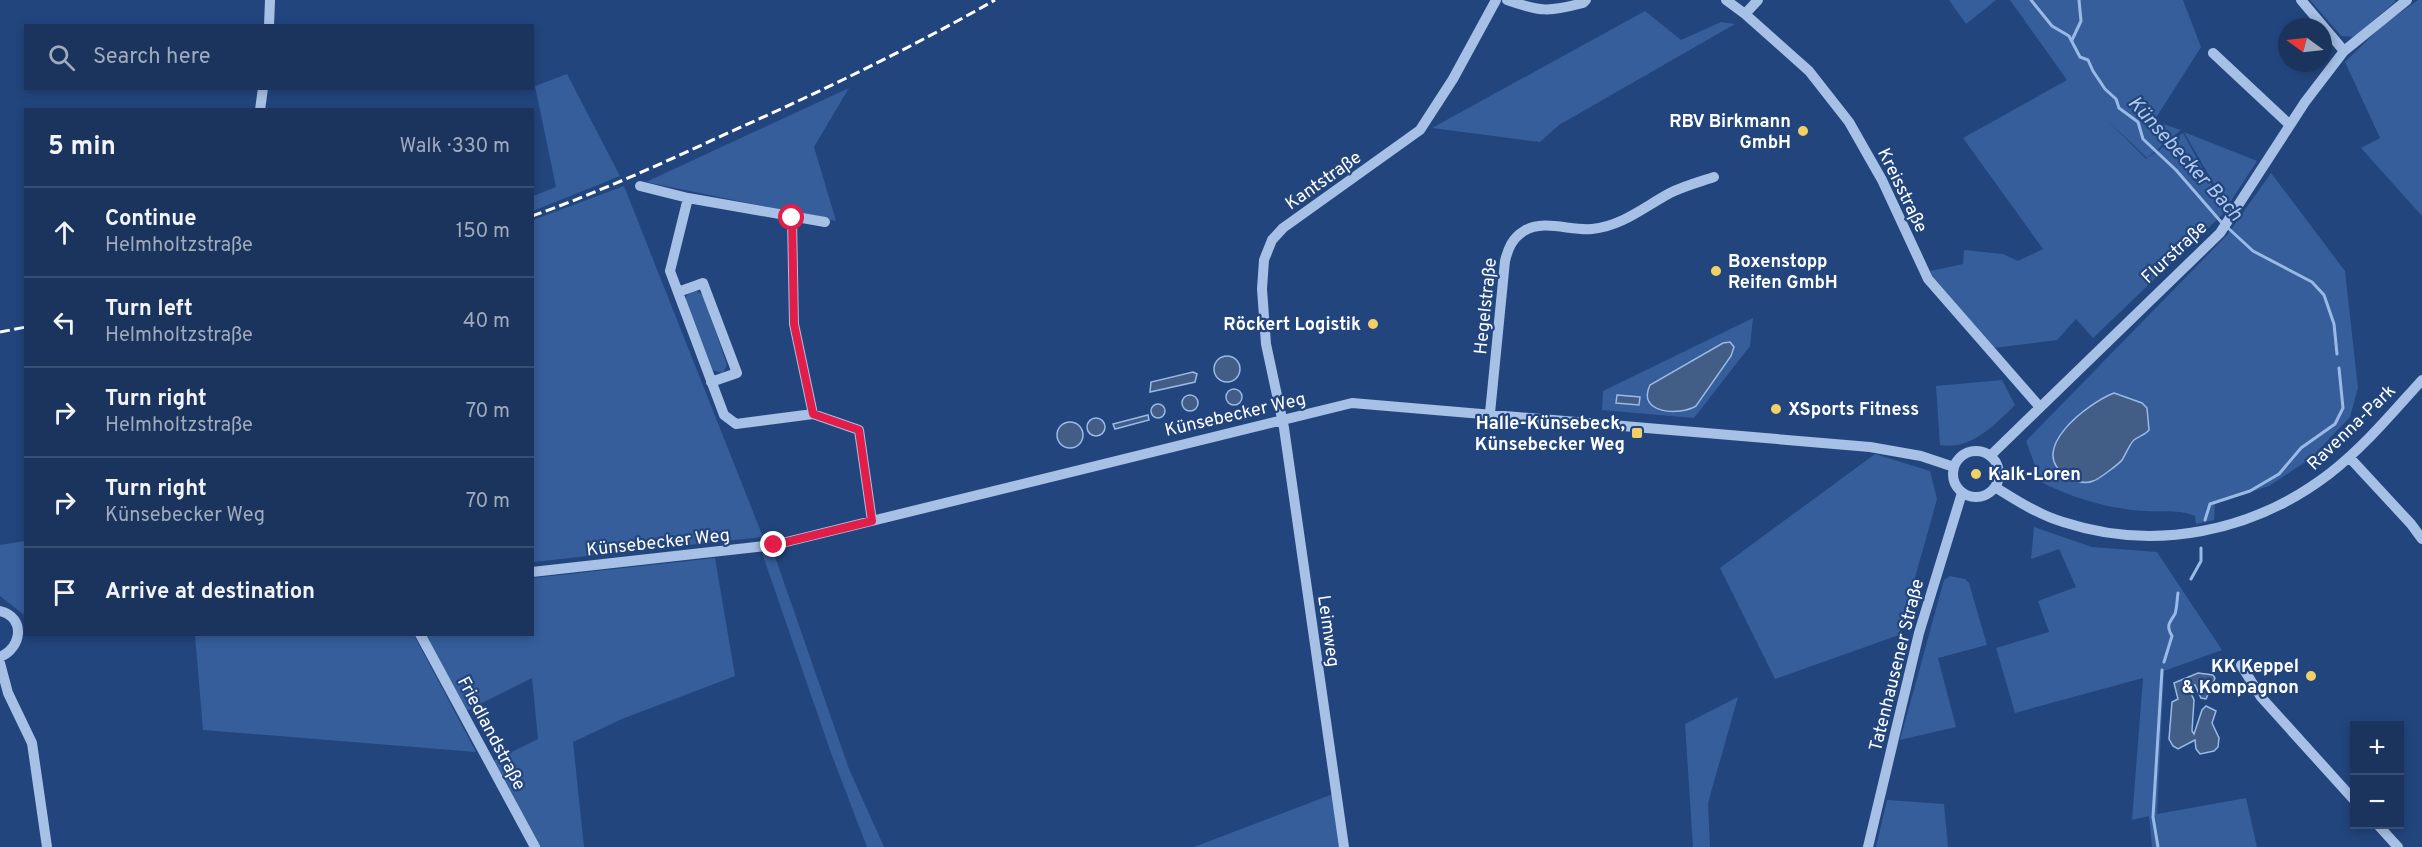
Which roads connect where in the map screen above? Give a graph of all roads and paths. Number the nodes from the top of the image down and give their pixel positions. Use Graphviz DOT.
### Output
graph roads {
  1 [pos="270,0"];
  2 [pos="1496,0"];
  3 [pos="1507,0"];
  4 [pos="1586,0"];
  5 [pos="1726,0"];
  6 [pos="1758,0"];
  7 [pos="2301,0"];
  8 [pos="2407,0"];
  9 [pos="1745,14"];
  10 [pos="269,24"];
  11 [pos="2344,51"];
  12 [pos="2213,53"];
  13 [pos="263,90"];
  14 [pos="260,108"];
  15 [pos="2290,125"];
  16 [pos="1714,177"];
  17 [pos="640,186"];
  18 [pos="688,198"];
  19 [pos="792,218"];
  20 [pos="825,222"];
  21 [pos="678,292"];
  22 [pos="2422,380"];
  23 [pos="711,382"];
  24 [pos="2039,406"];
  25 [pos="1490,413"];
  26 [pos="813,414"];
  27 [pos="1282,419"];
  28 [pos="1990,456"];
  29 [pos="2349,457"];
  30 [pos="1954,467"];
  31 [pos="1995,487"];
  32 [pos="1962,493"];
  33 [pos="872,521"];
  34 [pos="2422,539"];
  35 [pos="534,572"];
  36 [pos="0,611"];
  37 [pos="22,628"];
  38 [pos="421,636"];
  39 [pos="0,657"];
  40 [pos="0,663"];
  41 [pos="2241,665"];
  42 [pos="2350,795"];
  43 [pos="2381,829"];
  44 [pos="47,847"];
  45 [pos="535,847"];
  46 [pos="1344,847"];
  47 [pos="1868,847"];
  48 [pos="2398,847"];
  1 -- 10 [label="street"];
  2 -- 27 [label="street, Kantstraße"];
  3 -- 4 [label="street"];
  5 -- 9 [label="street, Kreisstraße"];
  6 -- 9 [label="street"];
  7 -- 11 [label="street"];
  8 -- 11 [label="street, Flurstraße"];
  9 -- 24 [label="street, Kreisstraße"];
  11 -- 15 [label="street, Flurstraße"];
  12 -- 15 [label="street"];
  13 -- 14 [label="street"];
  15 -- 24 [label="street, Flurstraße"];
  16 -- 25 [label="street, Hegelstraße"];
  17 -- 18 [label="street"];
  18 -- 19 [label="street"];
  18 -- 21 [label="street"];
  19 -- 20 [label="street"];
  19 -- 26 [label="street"];
  21 -- 23 [label="street"];
  21 -- 23 [label="street"];
  22 -- 29 [label="street, Ravenna-Park"];
  23 -- 26 [label="street"];
  24 -- 28 [label="street"];
  25 -- 27 [label="street, Künsebecker Weg"];
  25 -- 30 [label="street, Künsebecker Weg"];
  26 -- 33 [label="street"];
  27 -- 33 [label="street, Künsebecker Weg"];
  27 -- 46 [label="street, Leimweg"];
  28 -- 30 [label="street"];
  28 -- 31 [label="street"];
  29 -- 31 [label="street, Ravenna-Park"];
  29 -- 34 [label="street"];
  30 -- 32 [label="street"];
  31 -- 32 [label="street"];
  32 -- 47 [label="street, Tatenhausener Straße"];
  33 -- 35 [label="street, Künsebecker Weg"];
  36 -- 37 [label="street"];
  37 -- 39 [label="street"];
  38 -- 45 [label="street, Friedlandstraße"];
  40 -- 44 [label="street"];
  41 -- 42 [label="street"];
  43 -- 48 [label="street"];
}
